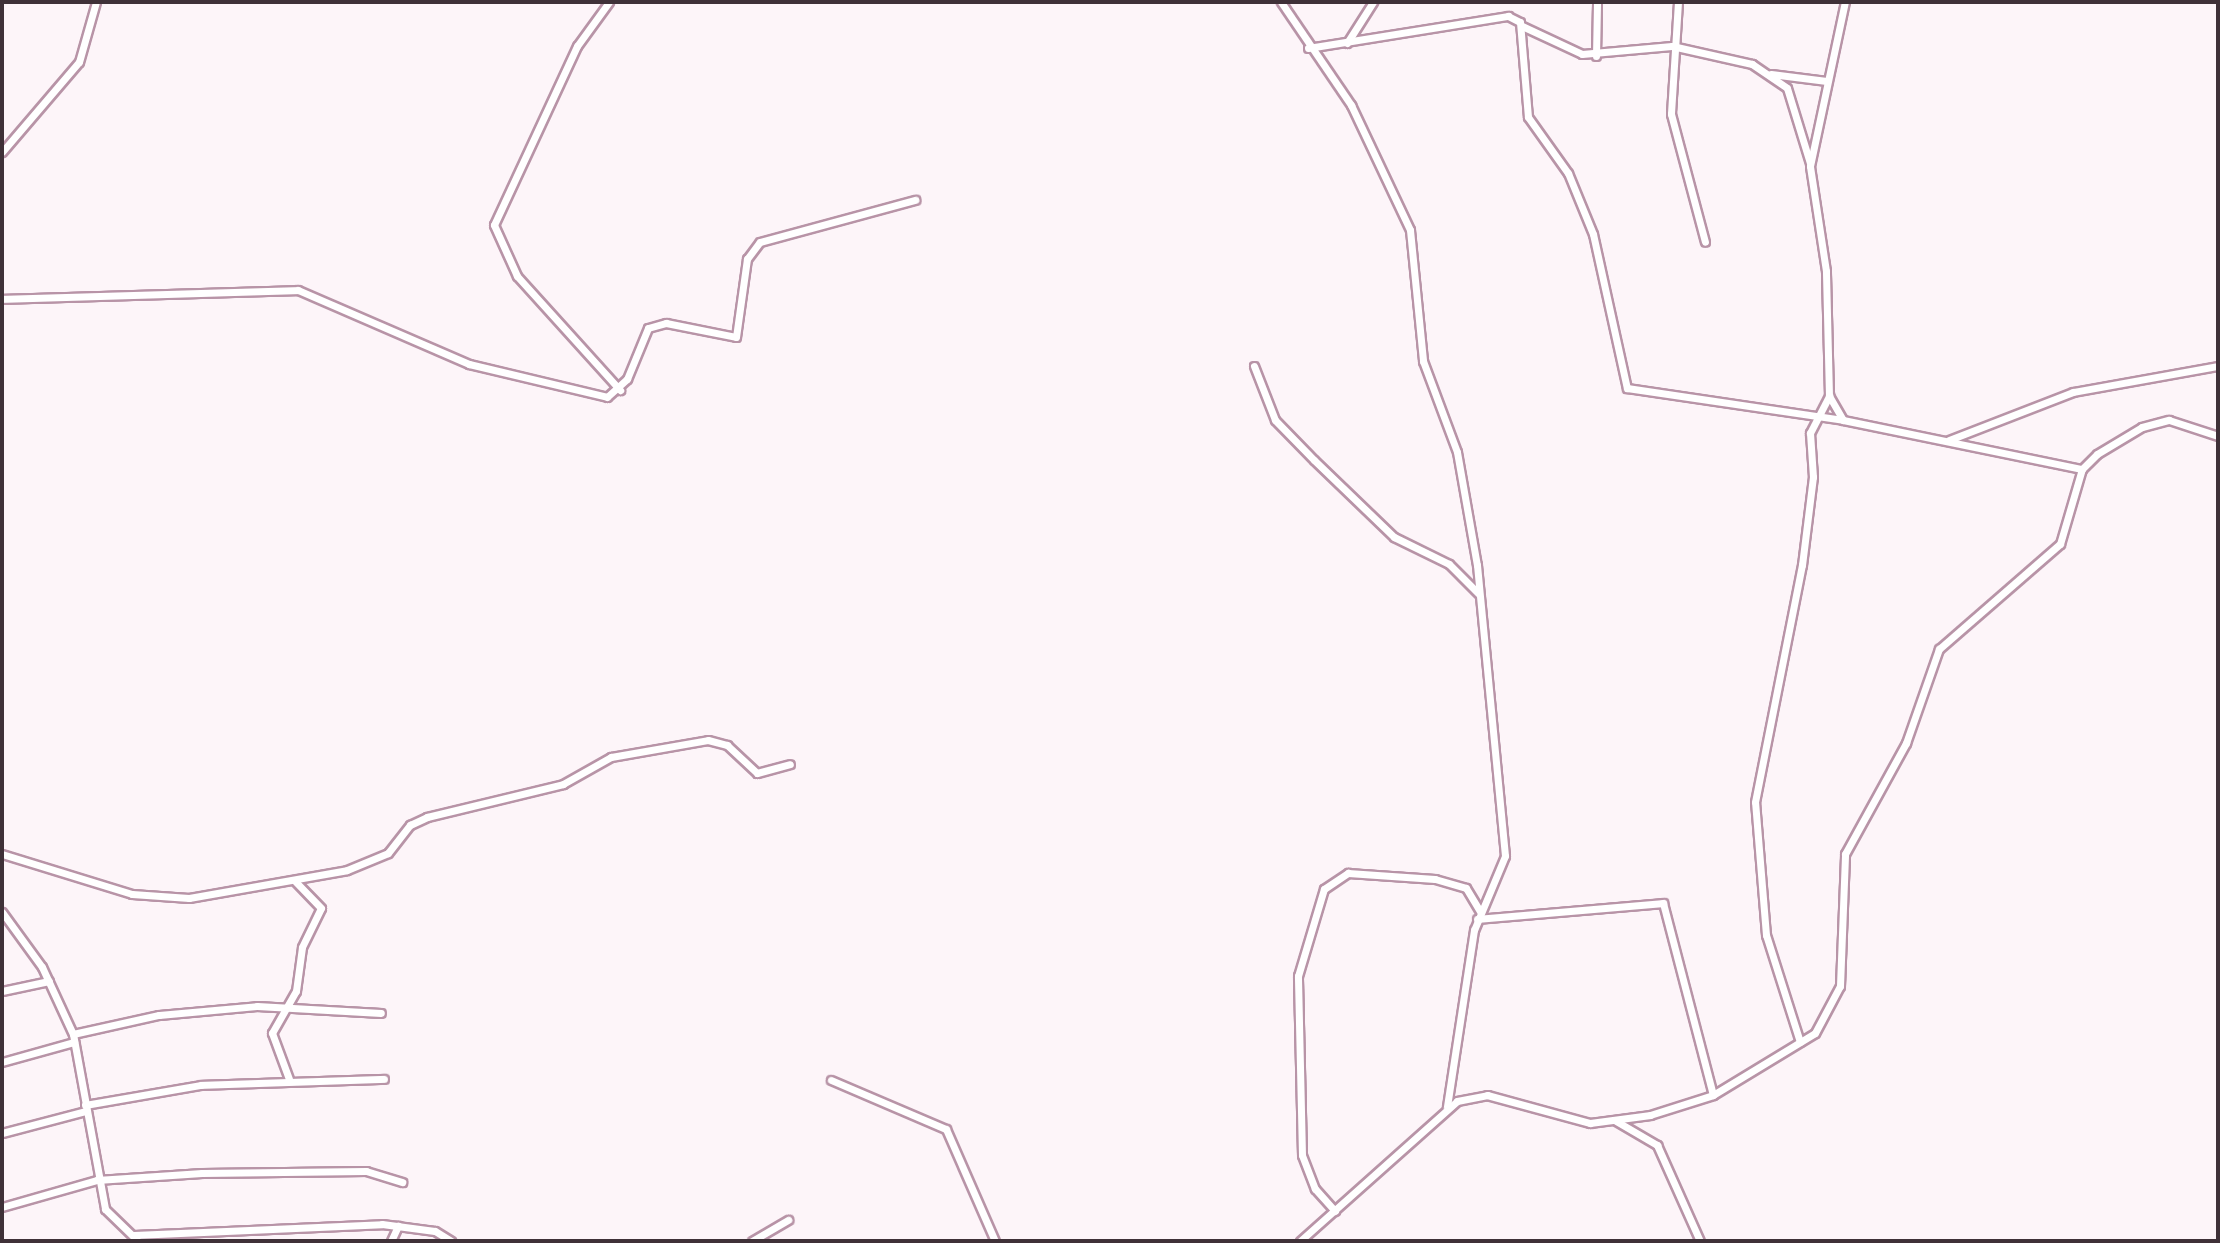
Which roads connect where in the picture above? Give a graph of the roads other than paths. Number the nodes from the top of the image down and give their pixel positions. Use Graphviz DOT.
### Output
graph roads {
  1 [pos="96,2"];
  2 [pos="609,2"];
  3 [pos="1281,2"];
  4 [pos="1373,2"];
  5 [pos="1597,2"];
  6 [pos="1678,2"];
  7 [pos="1845,2"];
  8 [pos="1522,26"];
  9 [pos="1347,43"];
  10 [pos="1672,46"];
  11 [pos="1308,48"];
  12 [pos="1596,56"];
  13 [pos="1771,74"];
  14 [pos="1827,81"];
  15 [pos="2,152"];
  16 [pos="1810,166"];
  17 [pos="915,200"];
  18 [pos="1705,242"];
  19 [pos="2,299"];
  20 [pos="1254,366"];
  21 [pos="2218,366"];
  22 [pos="620,390"];
  23 [pos="1829,396"];
  24 [pos="1843,420"];
  25 [pos="1814,421"];
  26 [pos="2218,436"];
  27 [pos="1947,440"];
  28 [pos="2082,469"];
  29 [pos="1479,594"];
  30 [pos="790,764"];
  31 [pos="2,854"];
  32 [pos="295,881"];
  33 [pos="2,912"];
  34 [pos="1478,915"];
  35 [pos="49,981"];
  36 [pos="2,991"];
  37 [pos="289,1008"];
  38 [pos="381,1013"];
  39 [pos="74,1038"];
  40 [pos="1800,1042"];
  41 [pos="2,1062"];
  42 [pos="289,1079"];
  43 [pos="384,1079"];
  44 [pos="831,1080"];
  45 [pos="1713,1095"];
  46 [pos="1447,1107"];
  47 [pos="85,1108"];
  48 [pos="1614,1120"];
  49 [pos="2,1133"];
  50 [pos="97,1180"];
  51 [pos="402,1182"];
  52 [pos="2,1207"];
  53 [pos="1335,1211"];
  54 [pos="788,1220"];
  55 [pos="398,1226"];
  56 [pos="136,1238"];
  57 [pos="391,1241"];
  58 [pos="451,1241"];
  59 [pos="752,1241"];
  60 [pos="995,1241"];
  61 [pos="1300,1241"];
  62 [pos="1700,1241"];
  1 -- 15 [label="street"];
  2 -- 22 [label="street"];
  3 -- 11 [label="street"];
  4 -- 9 [label="street"];
  5 -- 12 [label="street"];
  6 -- 10 [label="street"];
  7 -- 14 [label="street"];
  8 -- 9 [label="street"];
  8 -- 12 [label="street"];
  8 -- 25 [label="street"];
  9 -- 11 [label="street"];
  10 -- 12 [label="street"];
  10 -- 13 [label="street"];
  10 -- 18 [label="street"];
  11 -- 29 [label="street"];
  13 -- 14 [label="street"];
  13 -- 16 [label="street"];
  14 -- 16 [label="street"];
  16 -- 23 [label="street"];
  17 -- 22 [label="street"];
  19 -- 22 [label="street"];
  20 -- 29 [label="street"];
  21 -- 27 [label="street"];
  23 -- 24 [label="street"];
  23 -- 25 [label="street"];
  24 -- 25 [label="street"];
  24 -- 27 [label="street"];
  25 -- 40 [label="street"];
  26 -- 28 [label="street"];
  27 -- 28 [label="street"];
  28 -- 40 [label="street"];
  29 -- 34 [label="street"];
  30 -- 32 [label="street"];
  31 -- 32 [label="street"];
  32 -- 37 [label="street"];
  33 -- 35 [label="street"];
  34 -- 45 [label="street"];
  34 -- 46 [label="street"];
  34 -- 53 [label="street"];
  35 -- 36 [label="street"];
  35 -- 39 [label="street"];
  37 -- 38 [label="street"];
  37 -- 39 [label="street"];
  37 -- 42 [label="street"];
  39 -- 41 [label="street"];
  39 -- 47 [label="street"];
  40 -- 45 [label="street"];
  42 -- 43 [label="street"];
  42 -- 47 [label="street"];
  44 -- 60 [label="street"];
  45 -- 48 [label="street"];
  46 -- 48 [label="street"];
  46 -- 53 [label="street"];
  47 -- 49 [label="street"];
  47 -- 50 [label="street"];
  48 -- 62 [label="street"];
  50 -- 51 [label="street"];
  50 -- 52 [label="street"];
  50 -- 56 [label="street"];
  53 -- 61 [label="street"];
  54 -- 59 [label="street"];
  55 -- 56 [label="street"];
  55 -- 57 [label="street"];
  55 -- 58 [label="street"];
}
